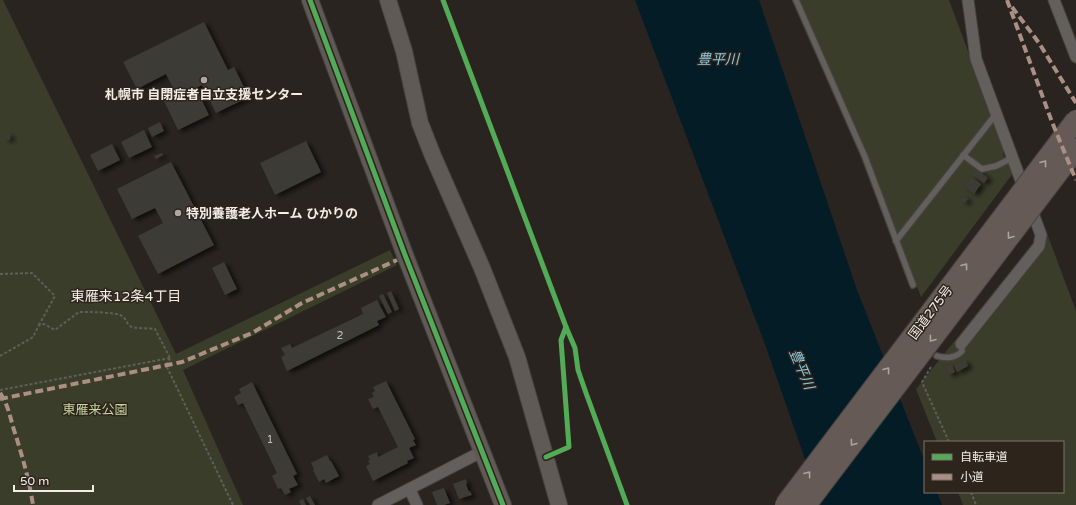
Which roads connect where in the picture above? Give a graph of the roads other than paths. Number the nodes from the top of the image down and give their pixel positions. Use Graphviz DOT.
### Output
graph roads {
  1 [pos="310,0"];
  2 [pos="388,0"];
  3 [pos="796,0"];
  4 [pos="968,0"];
  5 [pos="1054,0"];
  6 [pos="1076,57"];
  7 [pos="996,114"];
  8 [pos="1076,120"];
  9 [pos="1076,149"];
  10 [pos="964,155"];
  11 [pos="1012,158"];
  12 [pos="896,241"];
  13 [pos="913,285"];
  14 [pos="961,344"];
  15 [pos="937,356"];
  16 [pos="483,451"];
  17 [pos="410,490"];
  18 [pos="378,505"];
  19 [pos="416,505"];
  20 [pos="503,505"];
  21 [pos="559,505"];
  22 [pos="785,505"];
  23 [pos="806,505"];
  1 -- 16 [label="street"];
  2 -- 21 [label="street"];
  3 -- 12 [label="lane"];
  4 -- 7 [label="street"];
  5 -- 6 [label="street"];
  7 -- 10 [label="lane"];
  7 -- 11 [label="street"];
  22 -- 8 [label="highway, 国道275号, one-way, bridge"];
  9 -- 23 [label="highway, 国道275号, one-way, bridge"];
  10 -- 11 [label="lane"];
  10 -- 12 [label="lane"];
  11 -- 14 [label="street"];
  12 -- 13 [label="lane"];
  14 -- 15 [label="lane"];
  16 -- 17 [label="street"];
  16 -- 20 [label="street"];
  17 -- 18 [label="street"];
  17 -- 19 [label="street"];
}
